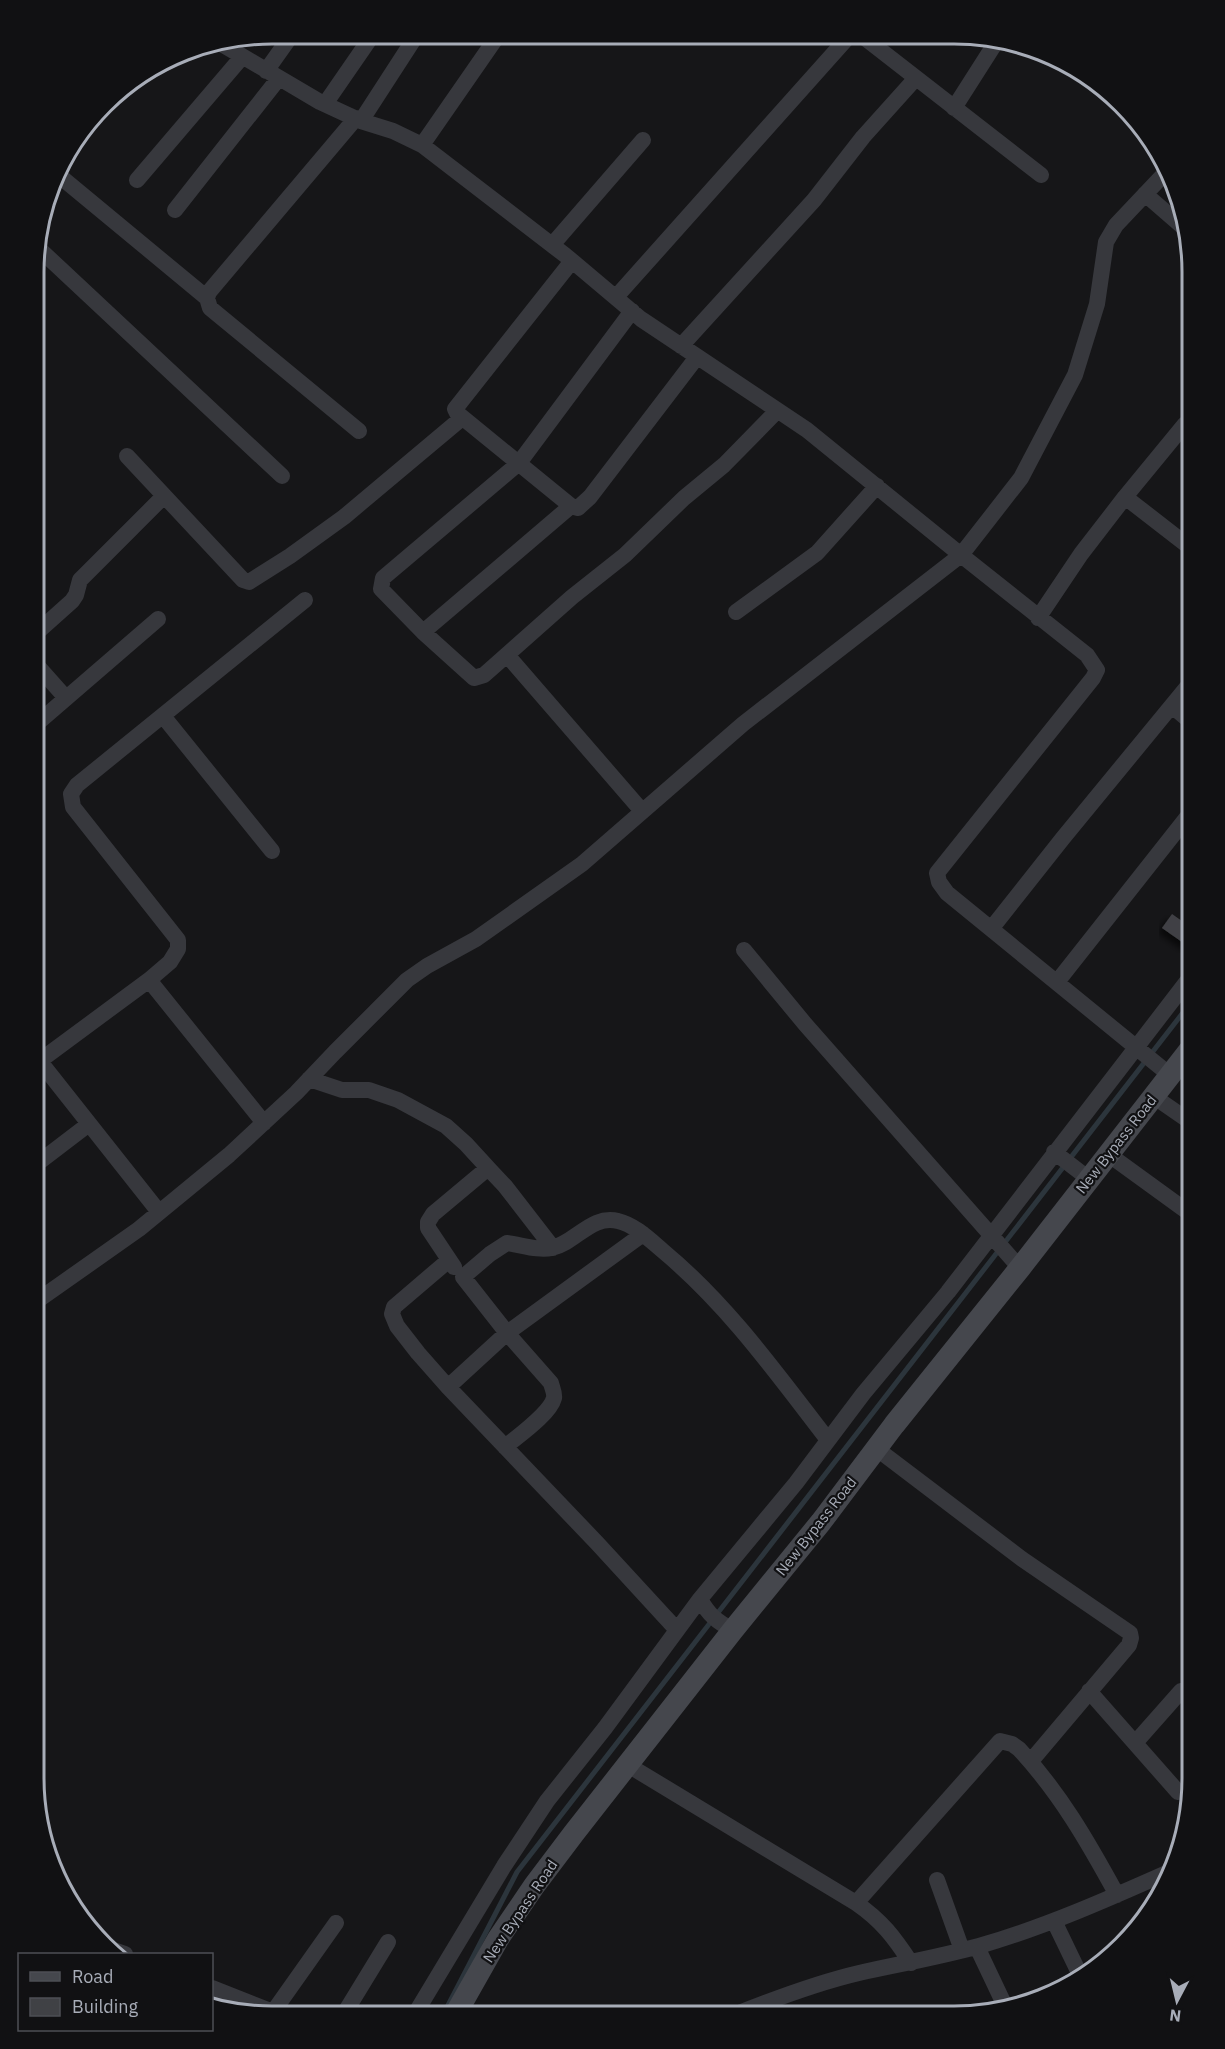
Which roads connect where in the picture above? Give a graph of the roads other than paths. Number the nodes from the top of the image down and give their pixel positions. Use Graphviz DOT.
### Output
graph roads {
  1 [pos="288,44"];
  2 [pos="366,44"];
  3 [pos="410,44"];
  4 [pos="492,44"];
  5 [pos="842,44"];
  6 [pos="873,44"];
  7 [pos="993,47"];
  8 [pos="228,48"];
  9 [pos="242,57"];
  10 [pos="272,75"];
  11 [pos="916,78"];
  12 [pos="325,104"];
  13 [pos="954,108"];
  14 [pos="359,119"];
  15 [pos="644,140"];
  16 [pos="422,146"];
  17 [pos="1041,175"];
  18 [pos="1161,177"];
  19 [pos="63,179"];
  20 [pos="137,180"];
  21 [pos="1145,195"];
  22 [pos="175,210"];
  23 [pos="1176,220"];
  24 [pos="552,245"];
  25 [pos="44,254"];
  26 [pos="572,261"];
  27 [pos="615,297"];
  28 [pos="207,298"];
  29 [pos="632,311"];
  30 [pos="681,346"];
  31 [pos="697,357"];
  32 [pos="777,411"];
  33 [pos="462,418"];
  34 [pos="1182,428"];
  35 [pos="359,431"];
  36 [pos="127,456"];
  37 [pos="519,463"];
  38 [pos="282,476"];
  39 [pos="877,486"];
  40 [pos="164,496"];
  41 [pos="1125,497"];
  42 [pos="571,506"];
  43 [pos="1182,541"];
  44 [pos="961,555"];
  45 [pos="305,600"];
  46 [pos="736,612"];
  47 [pos="1038,618"];
  48 [pos="158,619"];
  49 [pos="44,626"];
  50 [pos="423,632"];
  51 [pos="507,655"];
  52 [pos="44,673"];
  53 [pos="1182,694"];
  54 [pos="66,698"];
  55 [pos="1172,706"];
  56 [pos="1182,714"];
  57 [pos="163,716"];
  58 [pos="44,717"];
  59 [pos="642,811"];
  60 [pos="1182,823"];
  61 [pos="272,851"];
  62 [pos="992,929"];
  63 [pos="744,950"];
  64 [pos="149,980"];
  65 [pos="1057,982"];
  66 [pos="1182,991"];
  67 [pos="1144,1052"];
  68 [pos="44,1054"];
  69 [pos="1182,1059"];
  70 [pos="44,1070"];
  71 [pos="1170,1074"];
  72 [pos="309,1079"];
  73 [pos="1154,1096"];
  74 [pos="1182,1116"];
  75 [pos="264,1123"];
  76 [pos="89,1124"];
  77 [pos="1108,1154"];
  78 [pos="44,1158"];
  79 [pos="1070,1164"];
  80 [pos="488,1168"];
  81 [pos="1182,1208"];
  82 [pos="159,1212"];
  83 [pos="534,1222"];
  84 [pos="643,1234"];
  85 [pos="507,1243"];
  86 [pos="553,1248"];
  87 [pos="1004,1250"];
  88 [pos="449,1260"];
  89 [pos="463,1277"];
  90 [pos="44,1296"];
  91 [pos="507,1333"];
  92 [pos="448,1387"];
  93 [pos="828,1440"];
  94 [pos="505,1446"];
  95 [pos="877,1449"];
  96 [pos="715,1616"];
  97 [pos="677,1630"];
  98 [pos="1089,1691"];
  99 [pos="1181,1691"];
  100 [pos="1135,1743"];
  101 [pos="1031,1761"];
  102 [pos="628,1765"];
  103 [pos="1178,1792"];
  104 [pos="1159,1876"];
  105 [pos="938,1880"];
  106 [pos="1117,1895"];
  107 [pos="856,1903"];
  108 [pos="1054,1921"];
  109 [pos="336,1923"];
  110 [pos="388,1942"];
  111 [pos="969,1948"];
  112 [pos="911,1963"];
  113 [pos="1077,1969"];
  114 [pos="213,1988"];
  115 [pos="1001,2000"];
  116 [pos="255,2005"];
  117 [pos="280,2006"];
  118 [pos="349,2006"];
  119 [pos="420,2006"];
  120 [pos="460,2006"];
  121 [pos="756,2006"];
  1 -- 10 [label="street"];
  2 -- 12 [label="street"];
  3 -- 14 [label="street"];
  4 -- 16 [label="street"];
  5 -- 27 [label="street"];
  6 -- 11 [label="street"];
  7 -- 13 [label="street"];
  8 -- 9 [label="street"];
  9 -- 10 [label="street"];
  9 -- 20 [label="street"];
  10 -- 12 [label="street"];
  10 -- 22 [label="street"];
  11 -- 13 [label="street"];
  11 -- 30 [label="street"];
  12 -- 14 [label="street"];
  13 -- 17 [label="street"];
  14 -- 16 [label="street"];
  14 -- 28 [label="street"];
  15 -- 24 [label="street"];
  16 -- 24 [label="street"];
  18 -- 21 [label="street"];
  19 -- 28 [label="street"];
  21 -- 23 [label="street"];
  21 -- 44 [label="street"];
  24 -- 26 [label="street"];
  25 -- 38 [label="street"];
  26 -- 27 [label="street"];
  26 -- 33 [label="street"];
  27 -- 29 [label="street"];
  28 -- 35 [label="street"];
  29 -- 30 [label="street"];
  29 -- 37 [label="street"];
  30 -- 31 [label="street"];
  31 -- 32 [label="street"];
  31 -- 42 [label="street"];
  32 -- 39 [label="street"];
  32 -- 51 [label="street"];
  33 -- 37 [label="street"];
  33 -- 40 [label="street"];
  34 -- 41 [label="street"];
  36 -- 40 [label="street"];
  37 -- 42 [label="street"];
  37 -- 50 [label="street"];
  39 -- 44 [label="street"];
  39 -- 46 [label="street"];
  40 -- 49 [label="street"];
  41 -- 43 [label="street"];
  41 -- 47 [label="street"];
  42 -- 50 [label="street"];
  44 -- 47 [label="street"];
  44 -- 59 [label="street"];
  45 -- 57 [label="street"];
  47 -- 62 [label="street"];
  48 -- 54 [label="street"];
  50 -- 51 [label="street"];
  51 -- 59 [label="street"];
  52 -- 54 [label="street"];
  53 -- 55 [label="street"];
  54 -- 58 [label="street"];
  55 -- 56 [label="street"];
  55 -- 62 [label="street"];
  57 -- 61 [label="street"];
  57 -- 64 [label="street"];
  59 -- 72 [label="street"];
  60 -- 65 [label="street"];
  62 -- 65 [label="street"];
  63 -- 87 [label="street"];
  64 -- 68 [label="street"];
  64 -- 75 [label="street"];
  65 -- 67 [label="street"];
  66 -- 67 [label="street"];
  67 -- 71 [label="street"];
  67 -- 79 [label="street"];
  69 -- 71 [label="main road, New Bypass Road"];
  70 -- 76 [label="street"];
  71 -- 73 [label="main road, New Bypass Road"];
  72 -- 75 [label="street"];
  72 -- 80 [label="street"];
  73 -- 74 [label="street"];
  73 -- 77 [label="main road, New Bypass Road"];
  75 -- 82 [label="street"];
  76 -- 78 [label="street"];
  76 -- 82 [label="street"];
  77 -- 79 [label="main road, New Bypass Road"];
  77 -- 81 [label="street"];
  79 -- 87 [label="main road, New Bypass Road"];
  79 -- 87 [label="street"];
  80 -- 83 [label="street"];
  80 -- 88 [label="street"];
  82 -- 90 [label="street"];
  83 -- 85 [label="street"];
  83 -- 86 [label="street"];
  84 -- 86 [label="street"];
  84 -- 91 [label="street"];
  84 -- 93 [label="street"];
  85 -- 86 [label="street"];
  85 -- 89 [label="street"];
  87 -- 93 [label="street"];
  87 -- 95 [label="main road, New Bypass Road"];
  88 -- 89 [label="street"];
  88 -- 92 [label="street"];
  89 -- 91 [label="street"];
  91 -- 92 [label="street"];
  91 -- 94 [label="street"];
  92 -- 94 [label="street"];
  93 -- 96 [label="street"];
  94 -- 97 [label="street"];
  95 -- 96 [label="main road, New Bypass Road"];
  95 -- 98 [label="street"];
  96 -- 97 [label="street"];
  96 -- 102 [label="main road, New Bypass Road"];
  97 -- 119 [label="street"];
  98 -- 100 [label="street"];
  98 -- 101 [label="street"];
  99 -- 100 [label="street"];
  100 -- 103 [label="street"];
  101 -- 106 [label="street"];
  101 -- 107 [label="street"];
  102 -- 107 [label="street"];
  102 -- 120 [label="main road, New Bypass Road"];
  104 -- 106 [label="street"];
  105 -- 111 [label="street"];
  106 -- 108 [label="street"];
  107 -- 112 [label="street"];
  108 -- 111 [label="street"];
  108 -- 113 [label="street"];
  109 -- 117 [label="street"];
  110 -- 118 [label="street"];
  111 -- 112 [label="street"];
  111 -- 115 [label="street"];
  112 -- 121 [label="street"];
  114 -- 116 [label="street"];
}
